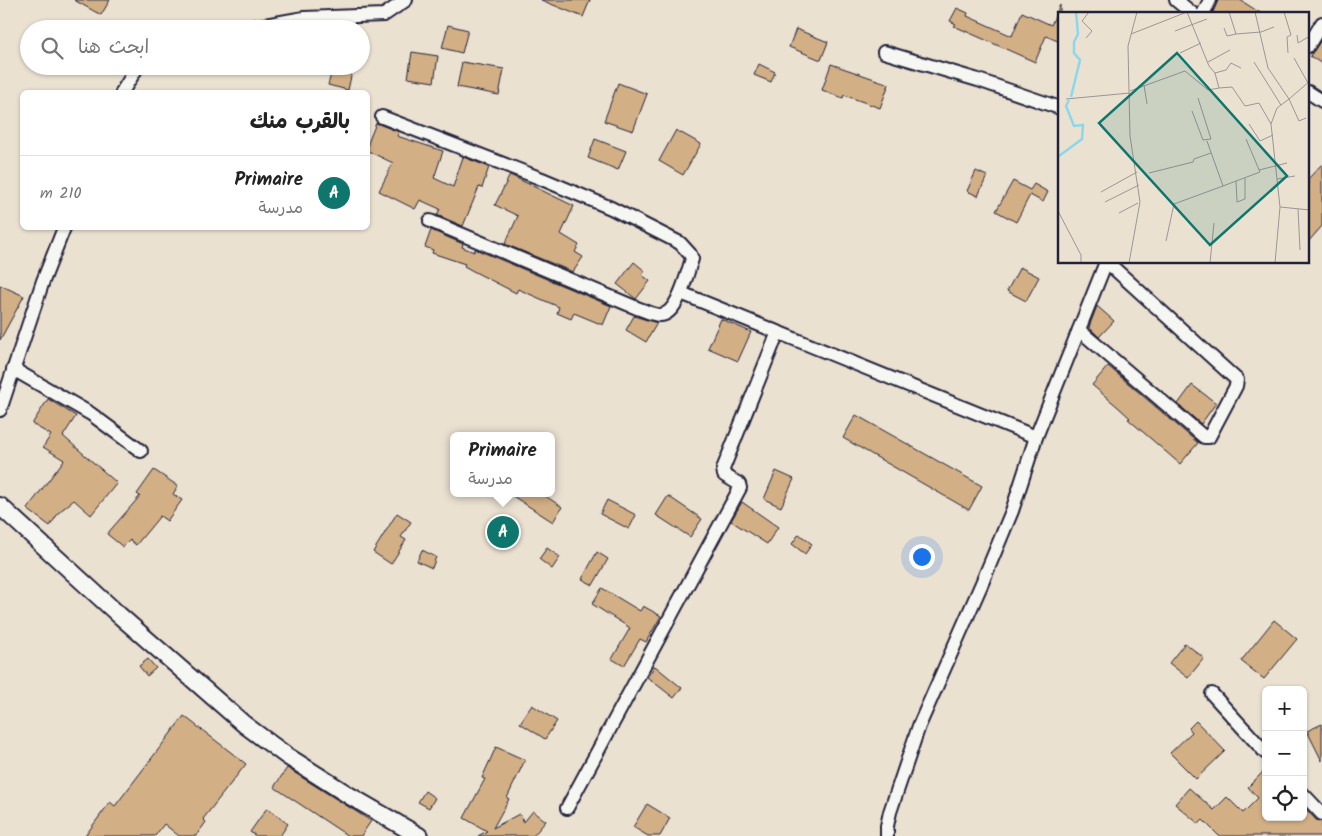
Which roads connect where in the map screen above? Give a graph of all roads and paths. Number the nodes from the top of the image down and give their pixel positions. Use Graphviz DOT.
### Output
graph roads {
  1 [pos="406,0"];
  2 [pos="1176,0"];
  3 [pos="1210,0"];
  4 [pos="1191,12"];
  5 [pos="1204,12"];
  6 [pos="293,20"];
  7 [pos="1322,23"];
  8 [pos="1310,43"];
  9 [pos="884,52"];
  10 [pos="132,75"];
  11 [pos="123,90"];
  12 [pos="1310,93"];
  13 [pos="1322,101"];
  14 [pos="1058,107"];
  15 [pos="382,117"];
  16 [pos="430,221"];
  17 [pos="63,230"];
  18 [pos="1105,264"];
  19 [pos="1108,264"];
  20 [pos="681,293"];
  21 [pos="1079,330"];
  22 [pos="778,332"];
  23 [pos="13,369"];
  24 [pos="0,410"];
  25 [pos="1036,437"];
  26 [pos="141,451"];
  27 [pos="0,506"];
  28 [pos="1212,694"];
  29 [pos="1262,749"];
  30 [pos="1307,798"];
  31 [pos="566,808"];
  32 [pos="1322,814"];
  33 [pos="419,836"];
  34 [pos="887,836"];
  1 -- 6 [label="street"];
  2 -- 4 [label="street"];
  3 -- 5 [label="street"];
  7 -- 8 [label="street"];
  9 -- 14 [label="street"];
  10 -- 11 [label="street"];
  12 -- 13 [label="street"];
  15 -- 20 [label="street"];
  16 -- 20 [label="street"];
  17 -- 23 [label="street"];
  18 -- 21 [label="street"];
  19 -- 21 [label="street"];
  20 -- 22 [label="street"];
  21 -- 25 [label="street"];
  22 -- 25 [label="street"];
  22 -- 31 [label="street"];
  23 -- 24 [label="street"];
  23 -- 26 [label="street"];
  25 -- 34 [label="street"];
  27 -- 33 [label="street"];
  28 -- 29 [label="street"];
  30 -- 32 [label="street"];
}
